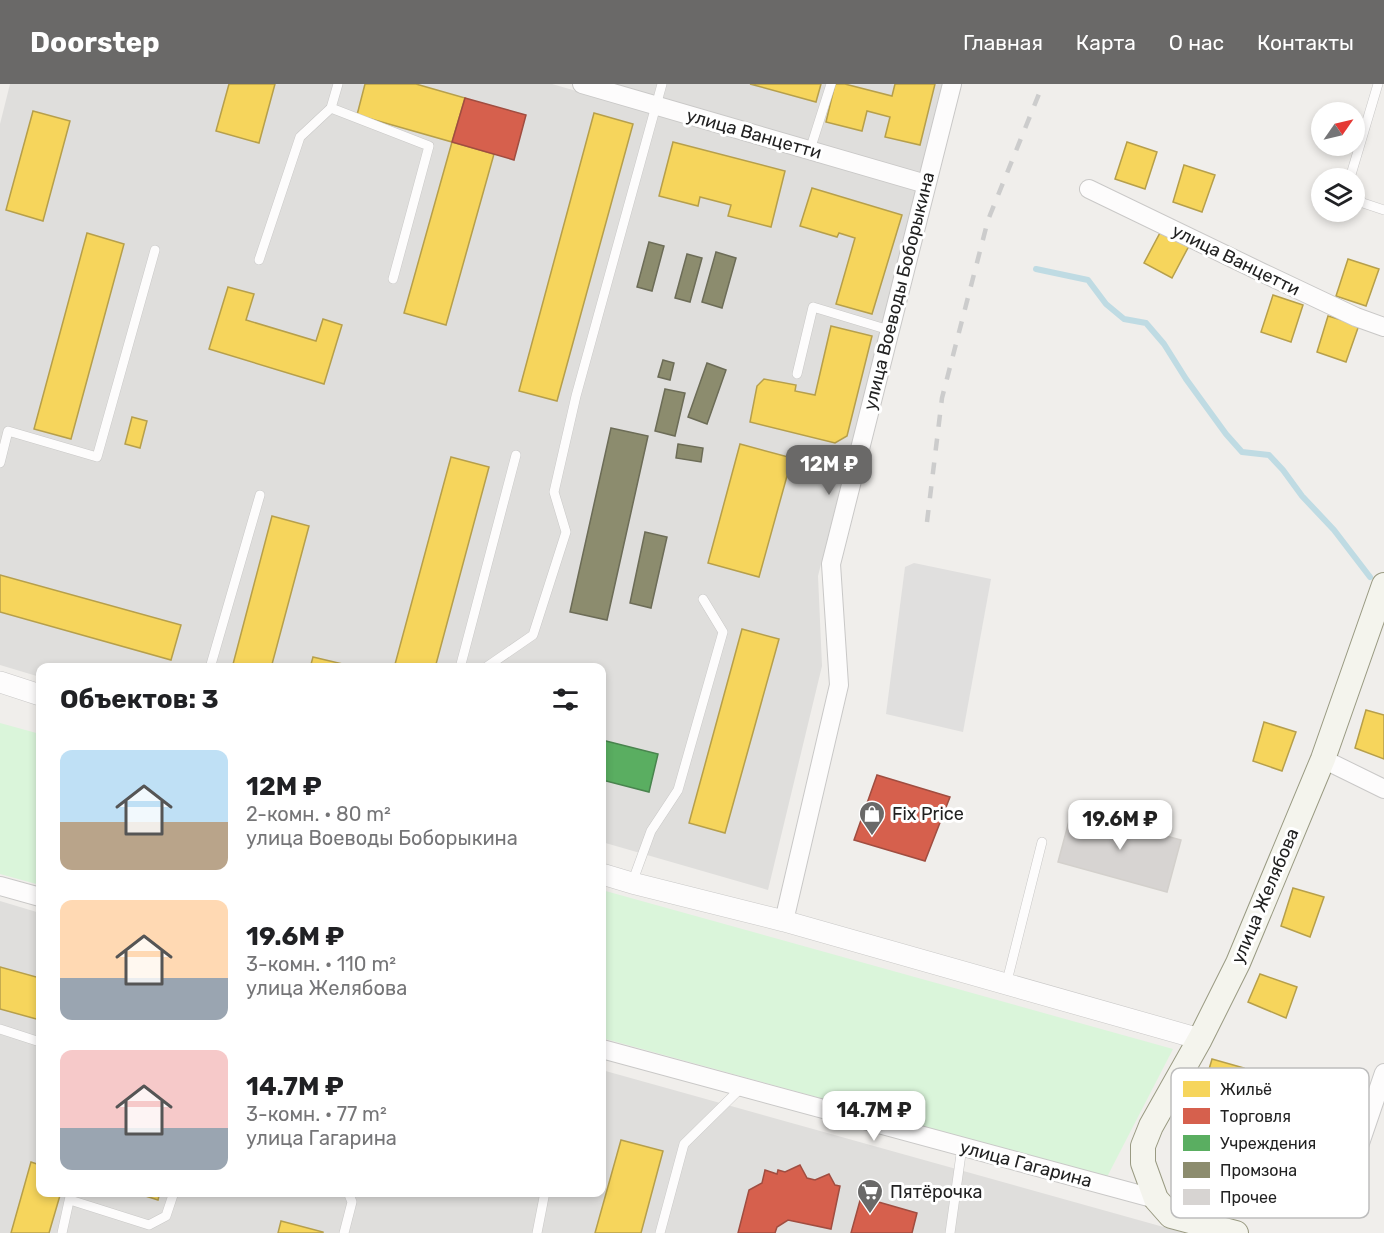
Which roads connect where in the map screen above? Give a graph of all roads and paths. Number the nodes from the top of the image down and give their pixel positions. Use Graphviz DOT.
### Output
graph roads {
  1 [pos="338,84"];
  2 [pos="662,84"];
  3 [pos="831,84"];
  4 [pos="952,84"];
  5 [pos="1378,84"];
  6 [pos="587,85"];
  7 [pos="655,105"];
  8 [pos="331,108"];
  9 [pos="810,150"];
  10 [pos="1353,168"];
  11 [pos="926,184"];
  12 [pos="1089,189"];
  13 [pos="1365,204"];
  14 [pos="1384,210"];
  15 [pos="155,250"];
  16 [pos="259,260"];
  17 [pos="393,279"];
  18 [pos="1384,327"];
  19 [pos="889,330"];
  20 [pos="797,374"];
  21 [pos="516,455"];
  22 [pos="0,464"];
  23 [pos="260,495"];
  24 [pos="1384,585"];
  25 [pos="703,599"];
  26 [pos="211,663"];
  27 [pos="461,663"];
  28 [pos="492,663"];
  29 [pos="0,682"];
  30 [pos="36,694"];
  31 [pos="1323,759"];
  32 [pos="1384,789"];
  33 [pos="1042,842"];
  34 [pos="606,875"];
  35 [pos="632,884"];
  36 [pos="0,886"];
  37 [pos="36,896"];
  38 [pos="784,921"];
  39 [pos="1006,984"];
  40 [pos="0,1029"];
  41 [pos="1200,1039"];
  42 [pos="36,1041"];
  43 [pos="606,1050"];
  44 [pos="1184,1068"];
  45 [pos="1384,1073"];
  46 [pos="742,1087"];
  47 [pos="1171,1090"];
  48 [pos="1369,1117"];
  49 [pos="962,1147"];
  50 [pos="71,1197"];
  51 [pos="74,1197"];
  52 [pos="172,1197"];
  53 [pos="350,1197"];
  54 [pos="544,1197"];
  55 [pos="1156,1199"];
  56 [pos="1171,1215"];
  57 [pos="1180,1218"];
  58 [pos="62,1233"];
  59 [pos="344,1233"];
  60 [pos="537,1233"];
  61 [pos="660,1233"];
  62 [pos="950,1233"];
  63 [pos="1236,1233"];
  1 -- 8 [label="lane"];
  2 -- 7 [label="lane"];
  3 -- 9 [label="lane"];
  4 -- 11 [label="street, улица Воеводы Боборыкина"];
  5 -- 10 [label="lane"];
  6 -- 7 [label="street, улица Ванцетти"];
  7 -- 9 [label="street, улица Ванцетти"];
  7 -- 28 [label="lane"];
  8 -- 16 [label="lane"];
  8 -- 17 [label="lane"];
  9 -- 11 [label="street, улица Ванцетти"];
  11 -- 19 [label="street, улица Воеводы Боборыкина"];
  12 -- 18 [label="street, улица Ванцетти"];
  13 -- 14 [label="lane"];
  15 -- 22 [label="lane"];
  19 -- 20 [label="lane"];
  19 -- 38 [label="street, улица Воеводы Боборыкина"];
  21 -- 27 [label="lane"];
  23 -- 26 [label="lane"];
  24 -- 31 [label="main road, улица Желябова"];
  25 -- 35 [label="lane"];
  29 -- 30 [label="street"];
  31 -- 32 [label="street"];
  31 -- 41 [label="main road, улица Желябова"];
  33 -- 39 [label="lane"];
  34 -- 35 [label="street"];
  35 -- 38 [label="street"];
  36 -- 37 [label="street"];
  38 -- 39 [label="street"];
  39 -- 41 [label="street"];
  40 -- 42 [label="lane"];
  41 -- 44 [label="main road, улица Желябова"];
  43 -- 46 [label="street, улица Гагарина"];
  45 -- 48 [label="street"];
  46 -- 49 [label="street, улица Гагарина"];
  46 -- 61 [label="lane"];
  47 -- 55 [label="main road, улица Желябова"];
  49 -- 55 [label="street, улица Гагарина"];
  49 -- 62 [label="lane"];
  50 -- 58 [label="lane"];
  51 -- 52 [label="lane"];
  53 -- 59 [label="lane"];
  54 -- 60 [label="lane"];
  55 -- 56 [label="main road, улица Гагарина"];
  57 -- 63 [label="main road, улица Гагарина"];
}
